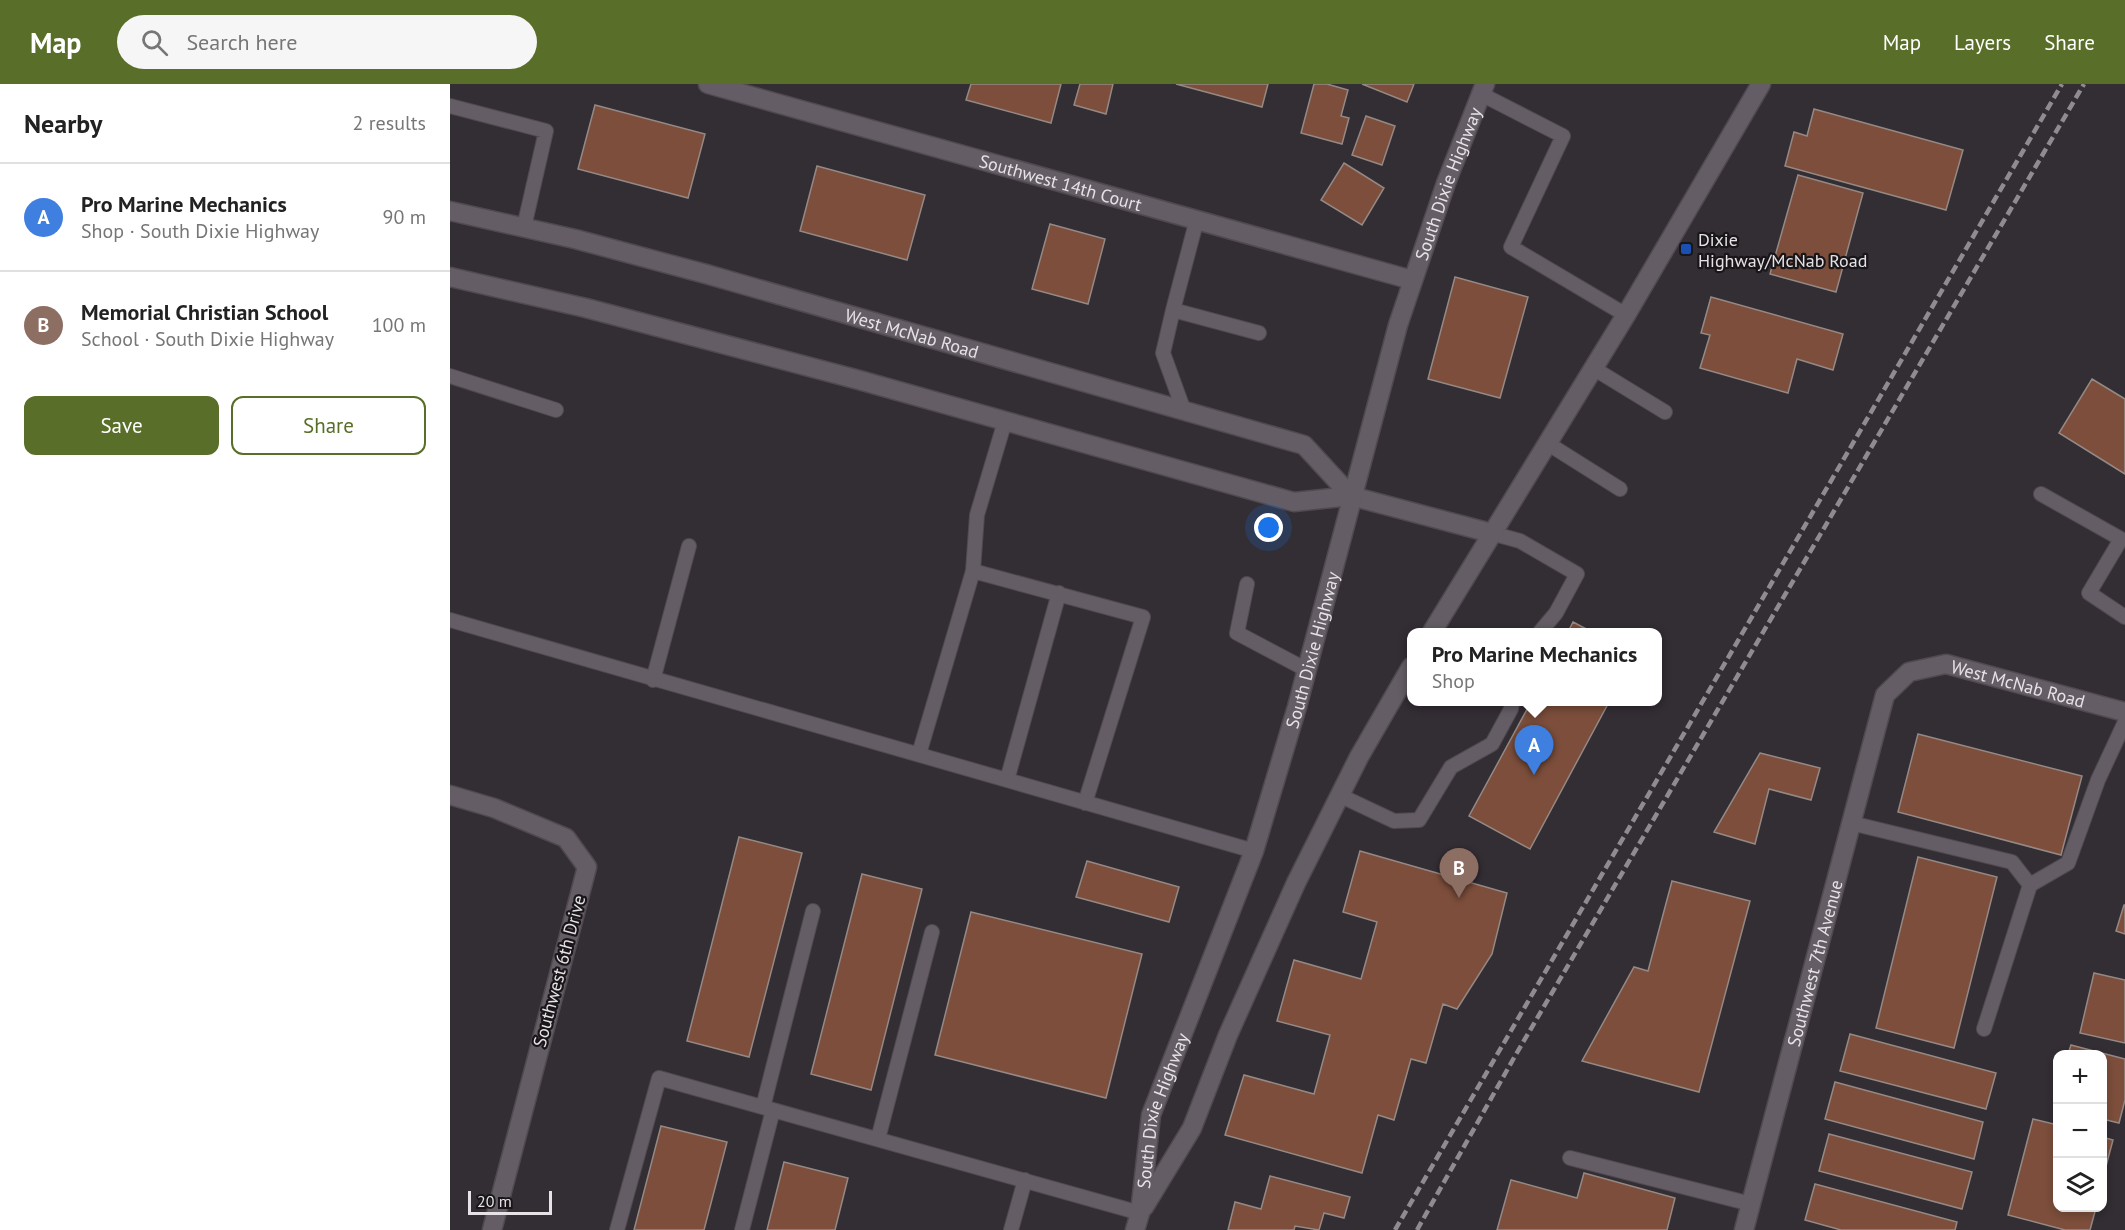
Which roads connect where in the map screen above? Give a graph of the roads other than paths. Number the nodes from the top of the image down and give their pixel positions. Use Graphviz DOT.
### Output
graph roads {
  1 [pos="708,84"];
  2 [pos="1761,84"];
  3 [pos="1483,89"];
  4 [pos="450,106"];
  5 [pos="450,211"];
  6 [pos="1197,219"];
  7 [pos="524,227"];
  8 [pos="450,277"];
  9 [pos="1412,280"];
  10 [pos="1173,310"];
  11 [pos="1626,315"];
  12 [pos="1259,333"];
  13 [pos="1593,368"];
  14 [pos="450,375"];
  15 [pos="556,410"];
  16 [pos="1184,411"];
  17 [pos="1665,412"];
  18 [pos="1005,421"];
  19 [pos="1547,443"];
  20 [pos="1620,489"];
  21 [pos="2041,494"];
  22 [pos="1351,496"];
  23 [pos="1491,533"];
  24 [pos="689,546"];
  25 [pos="973,571"];
  26 [pos="1247,584"];
  27 [pos="1059,593"];
  28 [pos="2125,617"];
  29 [pos="450,620"];
  30 [pos="1435,628"];
  31 [pos="1544,628"];
  32 [pos="1307,670"];
  33 [pos="1407,674"];
  34 [pos="653,680"];
  35 [pos="1885,695"];
  36 [pos="1511,706"];
  37 [pos="2125,712"];
  38 [pos="2125,722"];
  39 [pos="919,754"];
  40 [pos="1006,780"];
  41 [pos="450,795"];
  42 [pos="1339,795"];
  43 [pos="1085,803"];
  44 [pos="1851,823"];
  45 [pos="1254,851"];
  46 [pos="2030,885"];
  47 [pos="813,911"];
  48 [pos="932,932"];
  49 [pos="1984,1029"];
  50 [pos="768,1109"];
  51 [pos="878,1139"];
  52 [pos="1570,1158"];
  53 [pos="1024,1180"];
  54 [pos="1751,1204"];
  55 [pos="1137,1222"];
  56 [pos="492,1230"];
  57 [pos="617,1230"];
  58 [pos="742,1230"];
  59 [pos="1011,1230"];
  60 [pos="1744,1230"];
  1 -- 6 [label="main road, Southwest 14th Court"];
  2 -- 11 [label="main road"];
  3 -- 9 [label="main road, South Dixie Highway"];
  3 -- 11 [label="lane"];
  4 -- 7 [label="lane"];
  5 -- 7 [label="main road, West McNab Road"];
  6 -- 9 [label="main road, Southwest 14th Court"];
  6 -- 10 [label="lane"];
  7 -- 16 [label="main road, West McNab Road"];
  8 -- 18 [label="main road"];
  9 -- 22 [label="main road, South Dixie Highway"];
  10 -- 12 [label="lane"];
  10 -- 16 [label="lane"];
  11 -- 13 [label="main road"];
  13 -- 17 [label="lane"];
  13 -- 19 [label="main road"];
  14 -- 15 [label="lane"];
  16 -- 22 [label="main road, West McNab Road"];
  18 -- 22 [label="main road"];
  18 -- 25 [label="lane"];
  19 -- 20 [label="lane"];
  19 -- 23 [label="main road"];
  21 -- 28 [label="lane"];
  22 -- 23 [label="main road"];
  22 -- 32 [label="main road, South Dixie Highway"];
  23 -- 30 [label="main road"];
  23 -- 31 [label="lane"];
  24 -- 34 [label="lane"];
  25 -- 27 [label="lane"];
  25 -- 39 [label="lane"];
  26 -- 32 [label="lane"];
  27 -- 40 [label="lane"];
  27 -- 43 [label="lane"];
  29 -- 34 [label="lane"];
  32 -- 45 [label="main road, South Dixie Highway"];
  33 -- 42 [label="main road, South Dixie Highway"];
  34 -- 39 [label="lane"];
  35 -- 37 [label="main road, West McNab Road"];
  35 -- 44 [label="main road, Southwest 7th Avenue"];
  36 -- 42 [label="lane"];
  38 -- 46 [label="lane"];
  39 -- 40 [label="lane"];
  40 -- 43 [label="lane"];
  41 -- 56 [label="main road, Southwest 6th Drive"];
  42 -- 55 [label="main road, South Dixie Highway"];
  43 -- 45 [label="lane"];
  44 -- 46 [label="lane"];
  44 -- 54 [label="main road, Southwest 7th Avenue"];
  45 -- 55 [label="main road, South Dixie Highway"];
  46 -- 49 [label="lane"];
  47 -- 50 [label="lane"];
  48 -- 51 [label="lane"];
  50 -- 51 [label="lane"];
  50 -- 57 [label="lane"];
  50 -- 58 [label="lane"];
  51 -- 53 [label="lane"];
  52 -- 54 [label="lane"];
  53 -- 55 [label="lane"];
  53 -- 59 [label="lane"];
  54 -- 60 [label="main road, Southwest 7th Avenue"];
}
